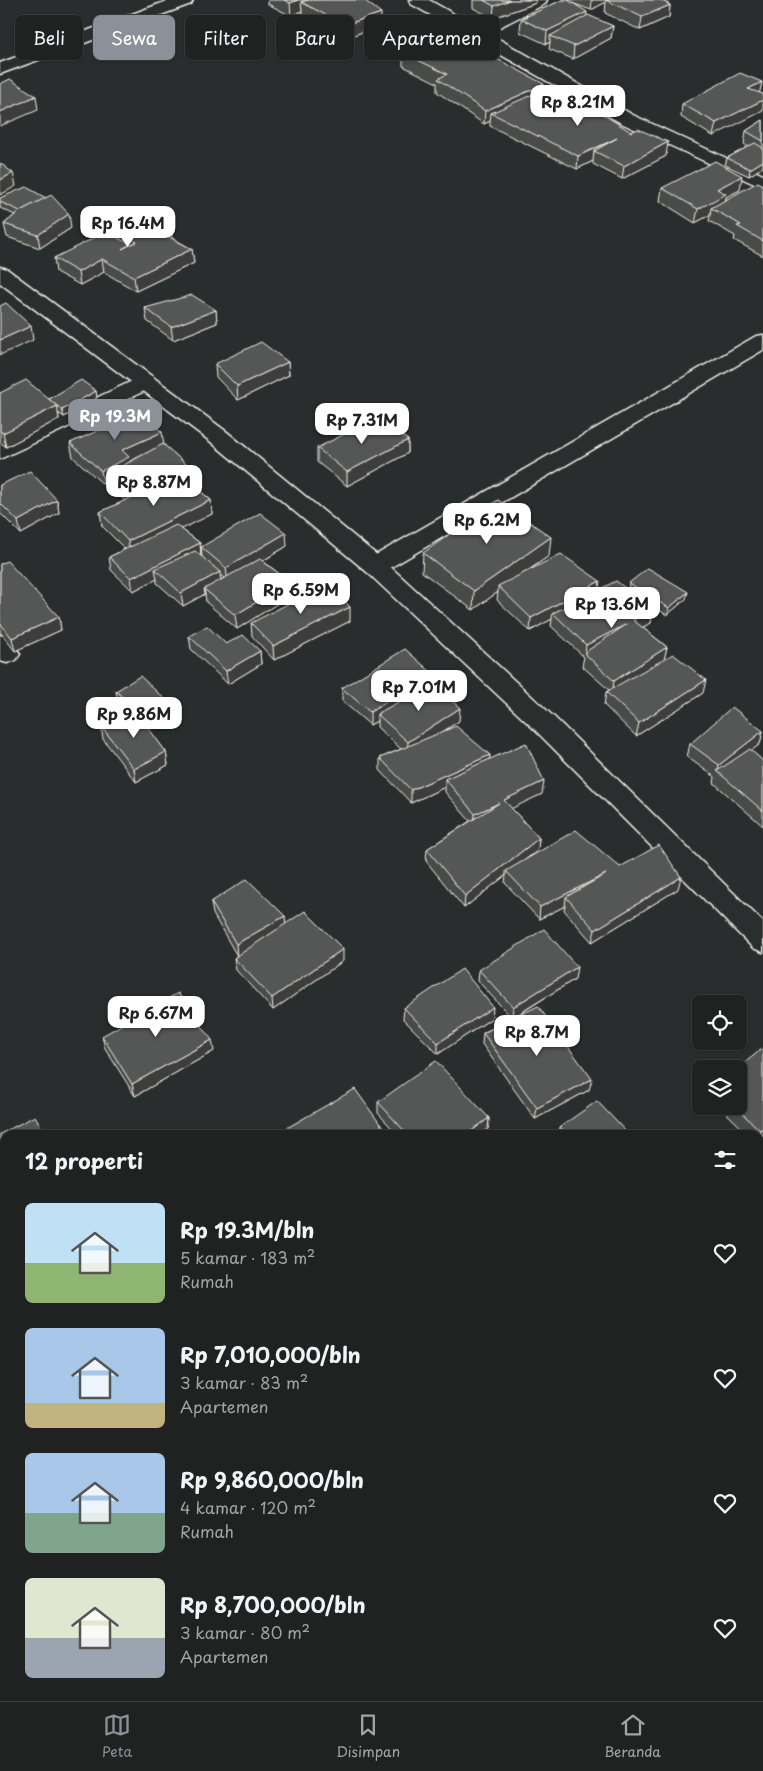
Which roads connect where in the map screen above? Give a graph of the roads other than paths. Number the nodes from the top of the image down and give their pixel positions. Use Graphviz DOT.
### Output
graph roads {
  1 [pos="185,0"];
  2 [pos="417,0"];
  3 [pos="539,0"];
  4 [pos="443,15"];
  5 [pos="500,20"];
  6 [pos="500,47"];
  7 [pos="0,69"];
  8 [pos="763,182"];
  9 [pos="0,273"];
  10 [pos="763,341"];
  11 [pos="146,382"];
  12 [pos="0,452"];
  13 [pos="375,566"];
  14 [pos="763,940"];
  1 -- 7 [label="street"];
  2 -- 4 [label="street"];
  3 -- 5 [label="street"];
  6 -- 8 [label="street"];
  9 -- 11 [label="street"];
  10 -- 13 [label="street"];
  11 -- 12 [label="street"];
  11 -- 13 [label="street"];
  13 -- 14 [label="street"];
}
